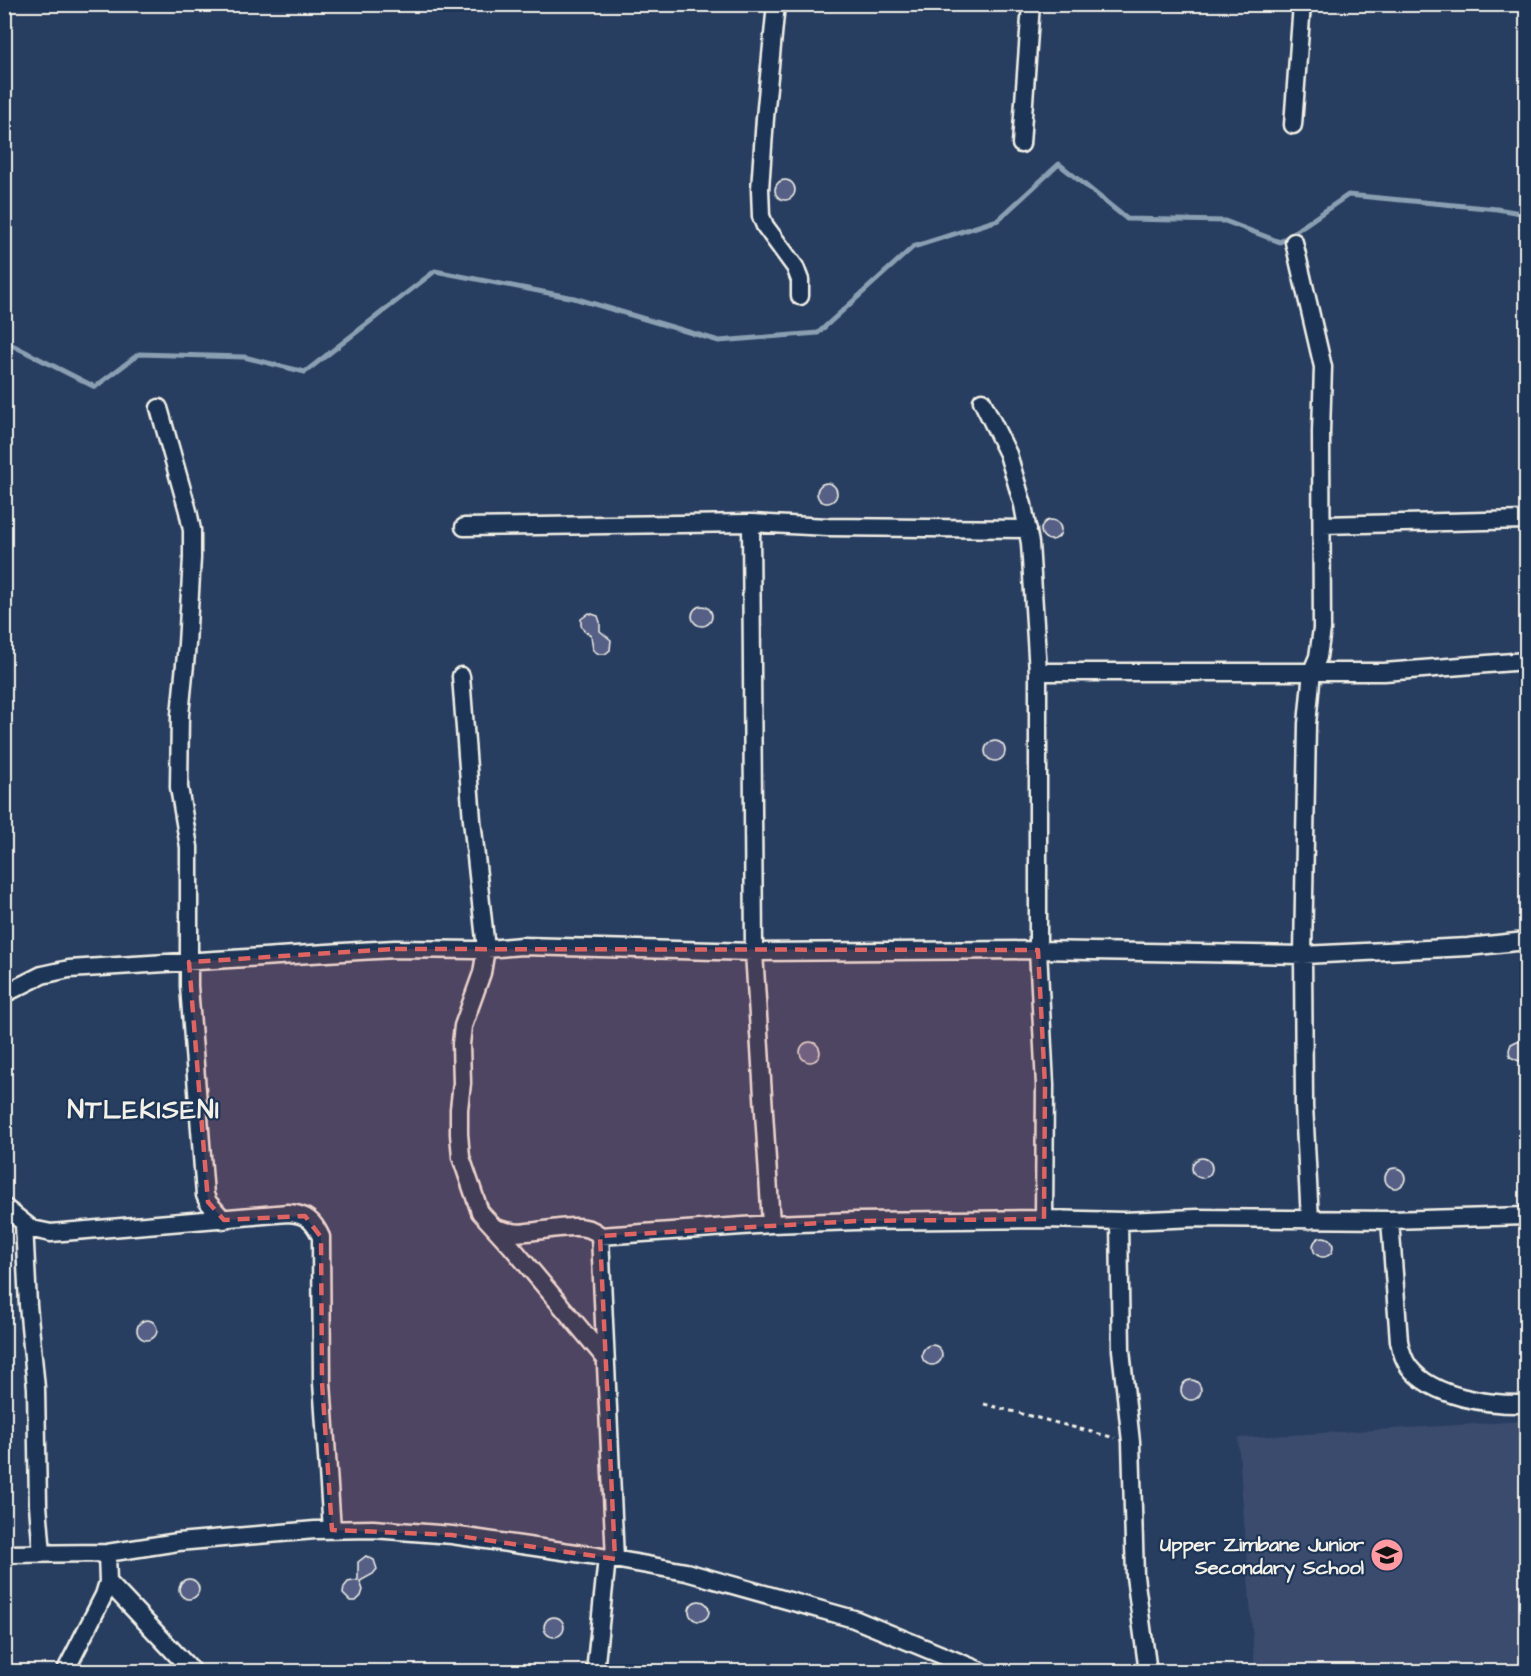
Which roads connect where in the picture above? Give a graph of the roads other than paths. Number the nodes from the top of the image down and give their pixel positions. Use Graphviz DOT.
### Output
graph roads {
  1 [pos="776,4"];
  2 [pos="1031,4"];
  3 [pos="1302,4"];
  4 [pos="1293,125"];
  5 [pos="1021,144"];
  6 [pos="1294,242"];
  7 [pos="800,296"];
  8 [pos="982,401"];
  9 [pos="159,408"];
  10 [pos="1527,520"];
  11 [pos="751,523"];
  12 [pos="1322,525"];
  13 [pos="464,527"];
  14 [pos="1028,529"];
  15 [pos="1527,661"];
  16 [pos="1312,671"];
  17 [pos="1038,672"];
  18 [pos="461,676"];
  19 [pos="1527,941"];
  20 [pos="486,949"];
  21 [pos="1038,950"];
  22 [pos="754,952"];
  23 [pos="1303,955"];
  24 [pos="189,962"];
  25 [pos="4,994"];
  26 [pos="4,1207"];
  27 [pos="1527,1216"];
  28 [pos="1044,1219"];
  29 [pos="224,1220"];
  30 [pos="1310,1220"];
  31 [pos="1390,1220"];
  32 [pos="1119,1221"];
  33 [pos="24,1224"];
  34 [pos="771,1224"];
  35 [pos="495,1228"];
  36 [pos="600,1236"];
  37 [pos="605,1358"];
  38 [pos="1527,1404"];
  39 [pos="332,1530"];
  40 [pos="107,1553"];
  41 [pos="4,1554"];
  42 [pos="42,1554"];
  43 [pos="611,1558"];
  44 [pos="108,1582"];
  45 [pos="65,1671"];
  46 [pos="193,1671"];
  47 [pos="595,1671"];
  48 [pos="980,1671"];
  49 [pos="1148,1671"];
  1 -- 7 [label="street"];
  2 -- 5 [label="street"];
  3 -- 4 [label="street"];
  6 -- 12 [label="street"];
  8 -- 14 [label="street"];
  9 -- 24 [label="street"];
  10 -- 12 [label="street"];
  11 -- 13 [label="street"];
  11 -- 14 [label="street"];
  11 -- 22 [label="street"];
  12 -- 16 [label="street"];
  14 -- 17 [label="street"];
  15 -- 16 [label="street"];
  16 -- 17 [label="street"];
  16 -- 23 [label="street"];
  17 -- 21 [label="street"];
  18 -- 20 [label="street"];
  19 -- 23 [label="street"];
  20 -- 22 [label="street"];
  20 -- 24 [label="street"];
  20 -- 35 [label="street"];
  21 -- 22 [label="street"];
  21 -- 23 [label="street"];
  21 -- 28 [label="street"];
  22 -- 34 [label="street"];
  23 -- 30 [label="street"];
  24 -- 25 [label="street"];
  24 -- 29 [label="street"];
  26 -- 33 [label="street"];
  27 -- 31 [label="street"];
  28 -- 32 [label="street"];
  28 -- 34 [label="street"];
  29 -- 33 [label="street"];
  29 -- 39 [label="street"];
  30 -- 31 [label="street"];
  30 -- 32 [label="street"];
  31 -- 38 [label="street"];
  32 -- 49 [label="street"];
  33 -- 42 [label="street"];
  34 -- 36 [label="street"];
  35 -- 36 [label="street"];
  35 -- 37 [label="street"];
  36 -- 37 [label="street"];
  37 -- 43 [label="street"];
  39 -- 40 [label="street"];
  39 -- 43 [label="street"];
  40 -- 42 [label="street"];
  40 -- 44 [label="street"];
  41 -- 42 [label="street"];
  43 -- 47 [label="street"];
  43 -- 48 [label="street"];
  44 -- 45 [label="street"];
  44 -- 46 [label="street"];
}
